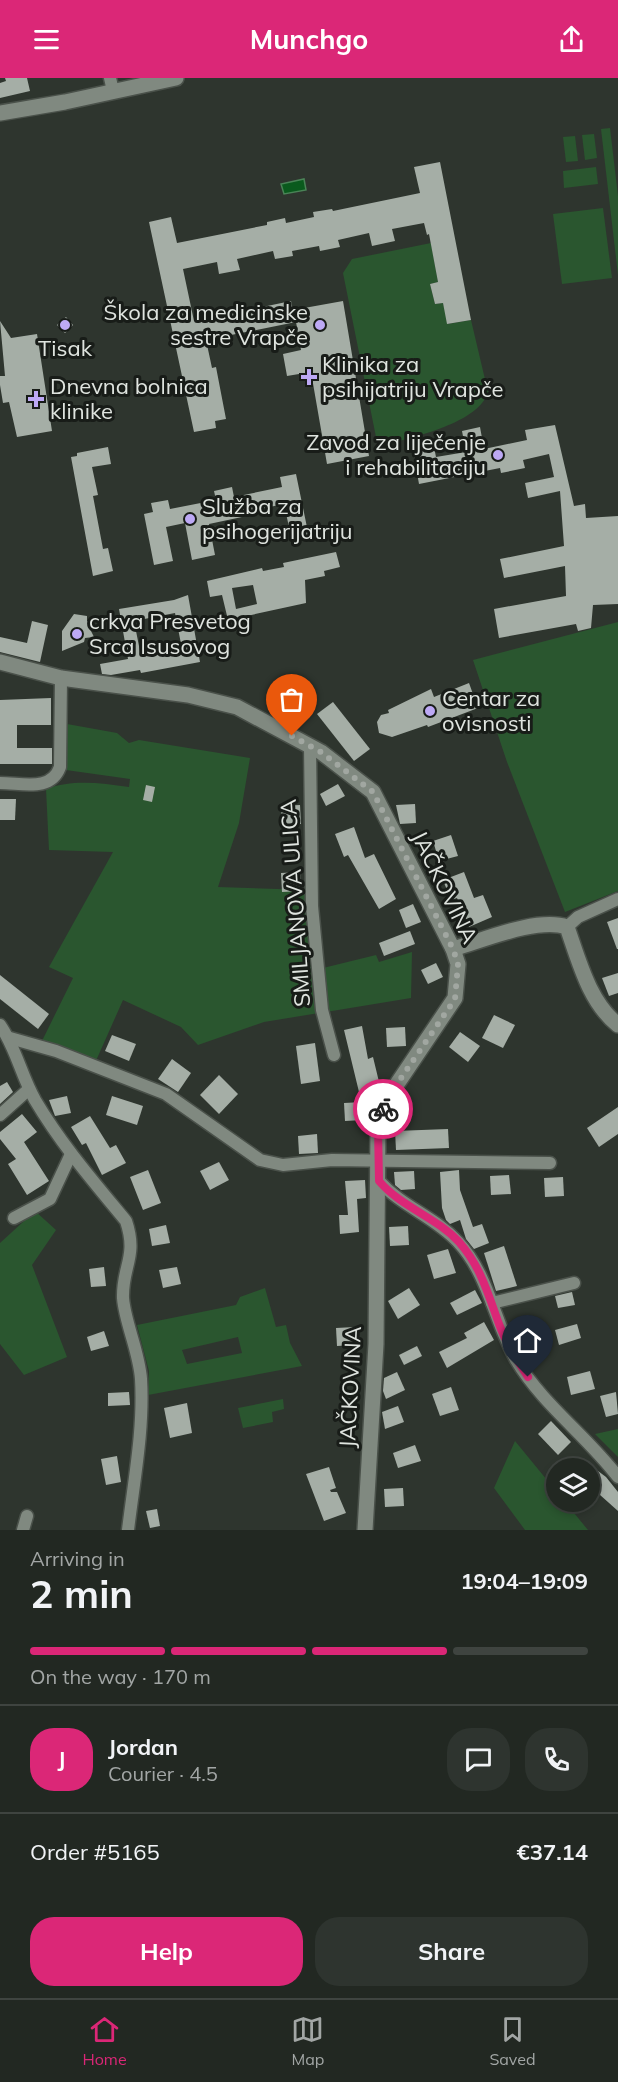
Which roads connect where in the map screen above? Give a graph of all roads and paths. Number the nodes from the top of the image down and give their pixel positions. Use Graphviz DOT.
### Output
graph roads {
  1 [pos="176,78"];
  2 [pos="112,84"];
  3 [pos="0,113"];
  4 [pos="0,662"];
  5 [pos="61,678"];
  6 [pos="310,746"];
  7 [pos="0,783"];
  8 [pos="618,900"];
  9 [pos="567,927"];
  10 [pos="453,949"];
  11 [pos="0,1025"];
  12 [pos="618,1026"];
  13 [pos="10,1038"];
  14 [pos="334,1055"];
  15 [pos="29,1089"];
  16 [pos="0,1115"];
  17 [pos="71,1154"];
  18 [pos="378,1162"];
  19 [pos="550,1163"];
  20 [pos="379,1181"];
  21 [pos="14,1218"];
  22 [pos="574,1283"];
  23 [pos="492,1303"];
  24 [pos="618,1477"];
  25 [pos="27,1515"];
  26 [pos="23,1530"];
  27 [pos="128,1530"];
  28 [pos="365,1530"];
  1 -- 2 [label="street"];
  2 -- 3 [label="street"];
  4 -- 5 [label="street, JAČKOVINA"];
  5 -- 6 [label="street, JAČKOVINA"];
  5 -- 7 [label="street"];
  6 -- 10 [label="street, JAČKOVINA"];
  6 -- 14 [label="street, SMILJANOVA ULICA"];
  8 -- 9 [label="street"];
  9 -- 10 [label="street"];
  9 -- 12 [label="street"];
  10 -- 18 [label="street, JAČKOVINA"];
  11 -- 13 [label="street"];
  13 -- 15 [label="street"];
  13 -- 18 [label="street"];
  15 -- 16 [label="street"];
  15 -- 17 [label="street"];
  17 -- 21 [label="street"];
  17 -- 27 [label="street"];
  18 -- 19 [label="street"];
  18 -- 20 [label="street, JAČKOVINA"];
  20 -- 23 [label="street"];
  20 -- 28 [label="street, JAČKOVINA"];
  22 -- 23 [label="street"];
  23 -- 24 [label="street"];
  25 -- 26 [label="street"];
}
